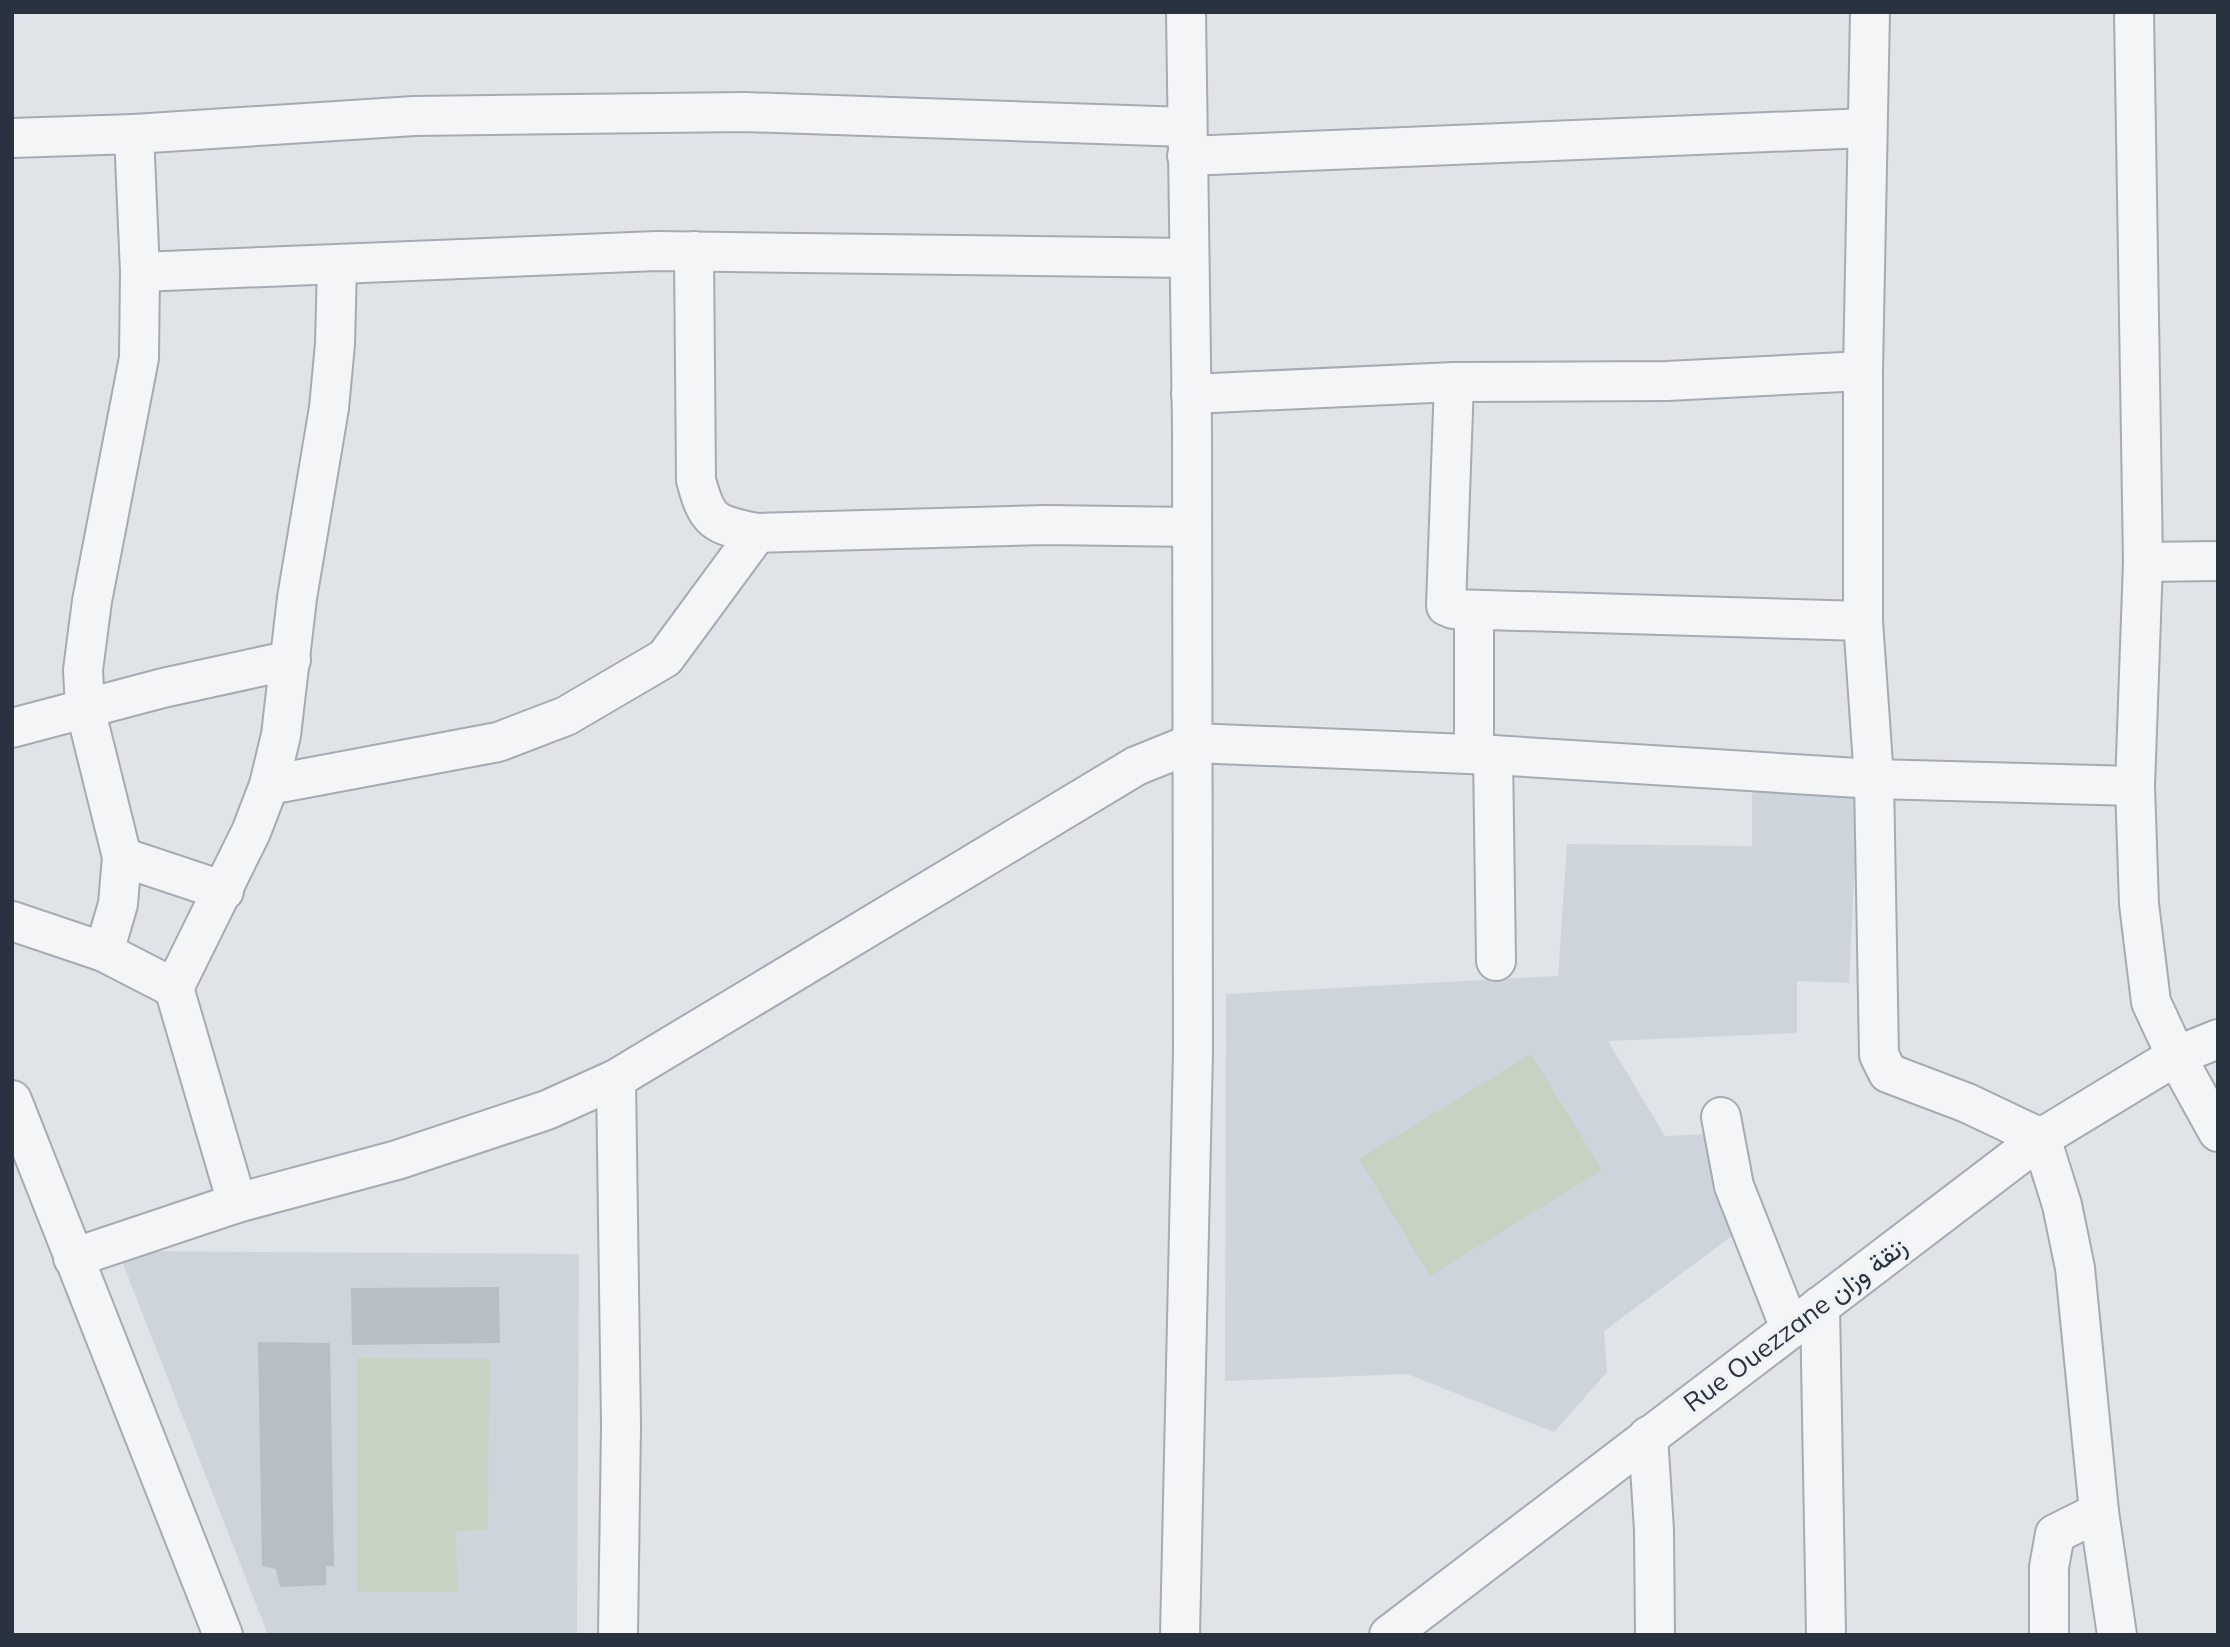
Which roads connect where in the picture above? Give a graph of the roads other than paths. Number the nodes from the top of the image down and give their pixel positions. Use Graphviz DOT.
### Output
graph roads {
  1 [pos="1186,12"];
  2 [pos="1870,12"];
  3 [pos="2134,12"];
  4 [pos="1867,128"];
  5 [pos="134,134"];
  6 [pos="12,138"];
  7 [pos="1186,141"];
  8 [pos="694,251"];
  9 [pos="1189,258"];
  10 [pos="337,266"];
  11 [pos="139,272"];
  12 [pos="1863,371"];
  13 [pos="1454,382"];
  14 [pos="1191,394"];
  15 [pos="1192,527"];
  16 [pos="757,533"];
  17 [pos="2218,561"];
  18 [pos="2143,562"];
  19 [pos="1474,610"];
  20 [pos="1863,621"];
  21 [pos="291,660"];
  22 [pos="85,708"];
  23 [pos="12,728"];
  24 [pos="1193,743"];
  25 [pos="1484,754"];
  26 [pos="1874,779"];
  27 [pos="269,785"];
  28 [pos="2136,786"];
  29 [pos="122,857"];
  30 [pos="224,891"];
  31 [pos="12,921"];
  32 [pos="104,952"];
  33 [pos="1496,961"];
  34 [pos="174,988"];
  35 [pos="2218,1039"];
  36 [pos="2176,1056"];
  37 [pos="616,1079"];
  38 [pos="12,1100"];
  39 [pos="1721,1117"];
  40 [pos="2218,1132"];
  41 [pos="2041,1138"];
  42 [pos="237,1203"];
  43 [pos="73,1258"];
  44 [pos="1805,1317"];
  45 [pos="1648,1436"];
  46 [pos="2099,1512"];
  47 [pos="223,1635"];
  48 [pos="618,1635"];
  49 [pos="1180,1635"];
  50 [pos="1389,1635"];
  51 [pos="1655,1635"];
  52 [pos="1826,1635"];
  53 [pos="2049,1635"];
  54 [pos="2118,1635"];
  1 -- 7 [label="street"];
  2 -- 4 [label="street"];
  3 -- 18 [label="street"];
  4 -- 7 [label="street"];
  4 -- 12 [label="street"];
  5 -- 6 [label="street"];
  5 -- 7 [label="street"];
  5 -- 11 [label="street"];
  7 -- 9 [label="street"];
  8 -- 9 [label="street"];
  8 -- 10 [label="street"];
  8 -- 16 [label="street"];
  9 -- 14 [label="street"];
  10 -- 11 [label="street"];
  10 -- 21 [label="street"];
  11 -- 22 [label="street"];
  12 -- 13 [label="street"];
  12 -- 20 [label="street"];
  13 -- 14 [label="street"];
  13 -- 19 [label="street"];
  14 -- 15 [label="street"];
  15 -- 16 [label="street"];
  15 -- 24 [label="street"];
  16 -- 27 [label="street"];
  17 -- 18 [label="street"];
  18 -- 28 [label="street"];
  19 -- 20 [label="street"];
  19 -- 25 [label="street"];
  20 -- 26 [label="street"];
  21 -- 22 [label="street"];
  21 -- 27 [label="street"];
  22 -- 23 [label="street"];
  22 -- 29 [label="street"];
  24 -- 25 [label="street"];
  24 -- 37 [label="street"];
  24 -- 49 [label="street"];
  25 -- 26 [label="street"];
  25 -- 33 [label="street"];
  26 -- 28 [label="street"];
  26 -- 41 [label="street"];
  27 -- 30 [label="street"];
  28 -- 36 [label="street"];
  29 -- 30 [label="street"];
  29 -- 32 [label="street"];
  30 -- 34 [label="street"];
  31 -- 32 [label="street"];
  32 -- 34 [label="street"];
  34 -- 42 [label="street"];
  35 -- 36 [label="street, Rue Ouezzane زنقة وزان"];
  36 -- 40 [label="street"];
  36 -- 41 [label="street, Rue Ouezzane زنقة وزان"];
  37 -- 42 [label="street"];
  37 -- 48 [label="street"];
  38 -- 43 [label="street"];
  39 -- 44 [label="street"];
  41 -- 44 [label="street, Rue Ouezzane زنقة وزان"];
  41 -- 46 [label="street"];
  42 -- 43 [label="street"];
  43 -- 47 [label="street"];
  44 -- 45 [label="street, Rue Ouezzane زنقة وزان"];
  44 -- 52 [label="street"];
  45 -- 50 [label="street, Rue Ouezzane زنقة وزان"];
  45 -- 51 [label="street"];
  46 -- 53 [label="street"];
  46 -- 54 [label="street"];
}
